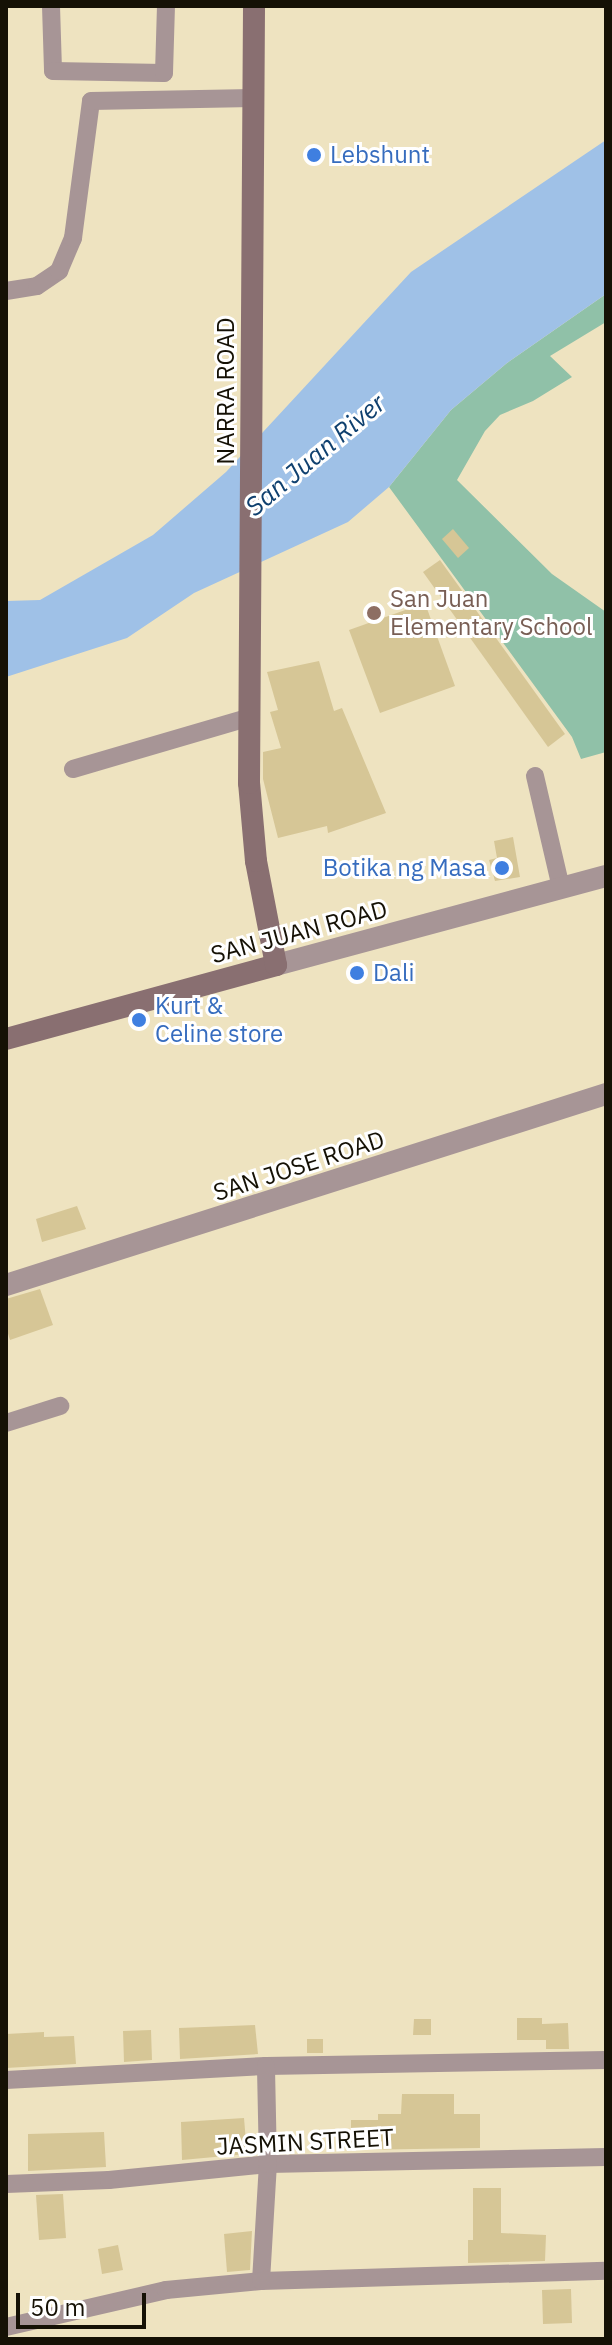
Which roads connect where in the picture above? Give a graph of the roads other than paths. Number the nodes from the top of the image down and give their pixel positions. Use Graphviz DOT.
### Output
graph roads {
  1 [pos="51,6"];
  2 [pos="166,6"];
  3 [pos="254,6"];
  4 [pos="253,98"];
  5 [pos="6,291"];
  6 [pos="247,718"];
  7 [pos="73,769"];
  8 [pos="535,776"];
  9 [pos="606,876"];
  10 [pos="561,888"];
  11 [pos="276,965"];
  12 [pos="6,1039"];
  13 [pos="606,1094"];
  14 [pos="6,1285"];
  15 [pos="60,1406"];
  16 [pos="6,1423"];
  17 [pos="606,2060"];
  18 [pos="266,2066"];
  19 [pos="6,2080"];
  20 [pos="606,2157"];
  21 [pos="268,2164"];
  22 [pos="6,2184"];
  23 [pos="606,2271"];
  24 [pos="261,2281"];
  25 [pos="6,2327"];
  1 -- 2 [label="street"];
  3 -- 4 [label="main road, NARRA ROAD"];
  4 -- 5 [label="street"];
  4 -- 6 [label="main road, NARRA ROAD"];
  6 -- 7 [label="street"];
  6 -- 11 [label="main road, NARRA ROAD"];
  8 -- 10 [label="street"];
  9 -- 10 [label="street, SAN JUAN ROAD"];
  10 -- 11 [label="street, SAN JUAN ROAD"];
  11 -- 12 [label="main road, SAN JUAN ROAD"];
  13 -- 14 [label="street, SAN JOSE ROAD"];
  15 -- 16 [label="street"];
  17 -- 18 [label="street"];
  18 -- 19 [label="street"];
  18 -- 21 [label="street"];
  20 -- 21 [label="street, JASMIN STREET"];
  21 -- 22 [label="street, JASMIN STREET"];
  21 -- 24 [label="street"];
  23 -- 24 [label="street"];
  24 -- 25 [label="street"];
}
